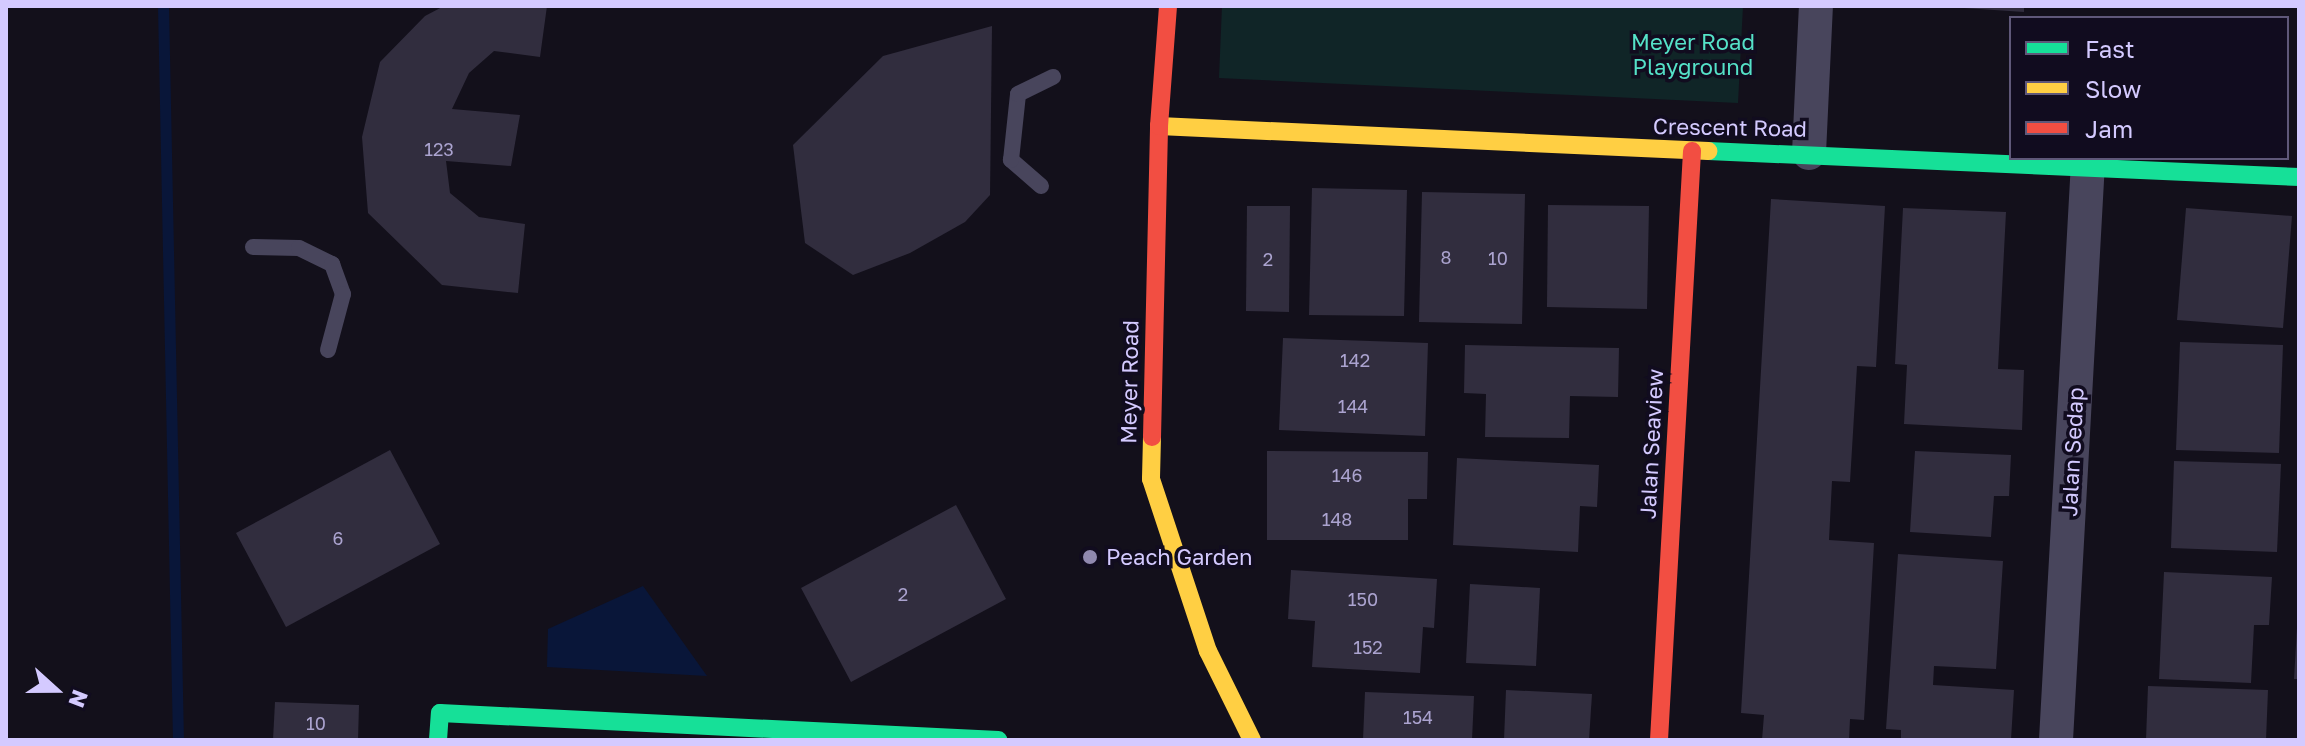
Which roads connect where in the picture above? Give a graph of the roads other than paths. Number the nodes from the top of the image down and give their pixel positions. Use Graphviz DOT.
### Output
graph roads {
  1 [pos="1168,6"];
  2 [pos="1816,6"];
  3 [pos="1053,77"];
  4 [pos="1159,126"];
  5 [pos="1692,151"];
  6 [pos="1809,153"];
  7 [pos="2088,163"];
  8 [pos="2299,177"];
  9 [pos="1041,186"];
  10 [pos="253,247"];
  11 [pos="328,350"];
  12 [pos="852,736"];
  13 [pos="438,740"];
  14 [pos="998,740"];
  15 [pos="1252,740"];
  16 [pos="1659,740"];
  17 [pos="2056,740"];
  1 -- 4 [label="street, Meyer Road"];
  2 -- 6 [label="street"];
  3 -- 9 [label="lane"];
  4 -- 5 [label="street, Crescent Road"];
  4 -- 15 [label="street, Meyer Road"];
  5 -- 6 [label="street, Crescent Road"];
  5 -- 16 [label="street, Jalan Seaview"];
  6 -- 7 [label="street, Crescent Road"];
  7 -- 8 [label="street, Crescent Road"];
  7 -- 17 [label="street, Jalan Sedap"];
  10 -- 11 [label="lane"];
  12 -- 13 [label="street"];
  12 -- 14 [label="street"];
}
